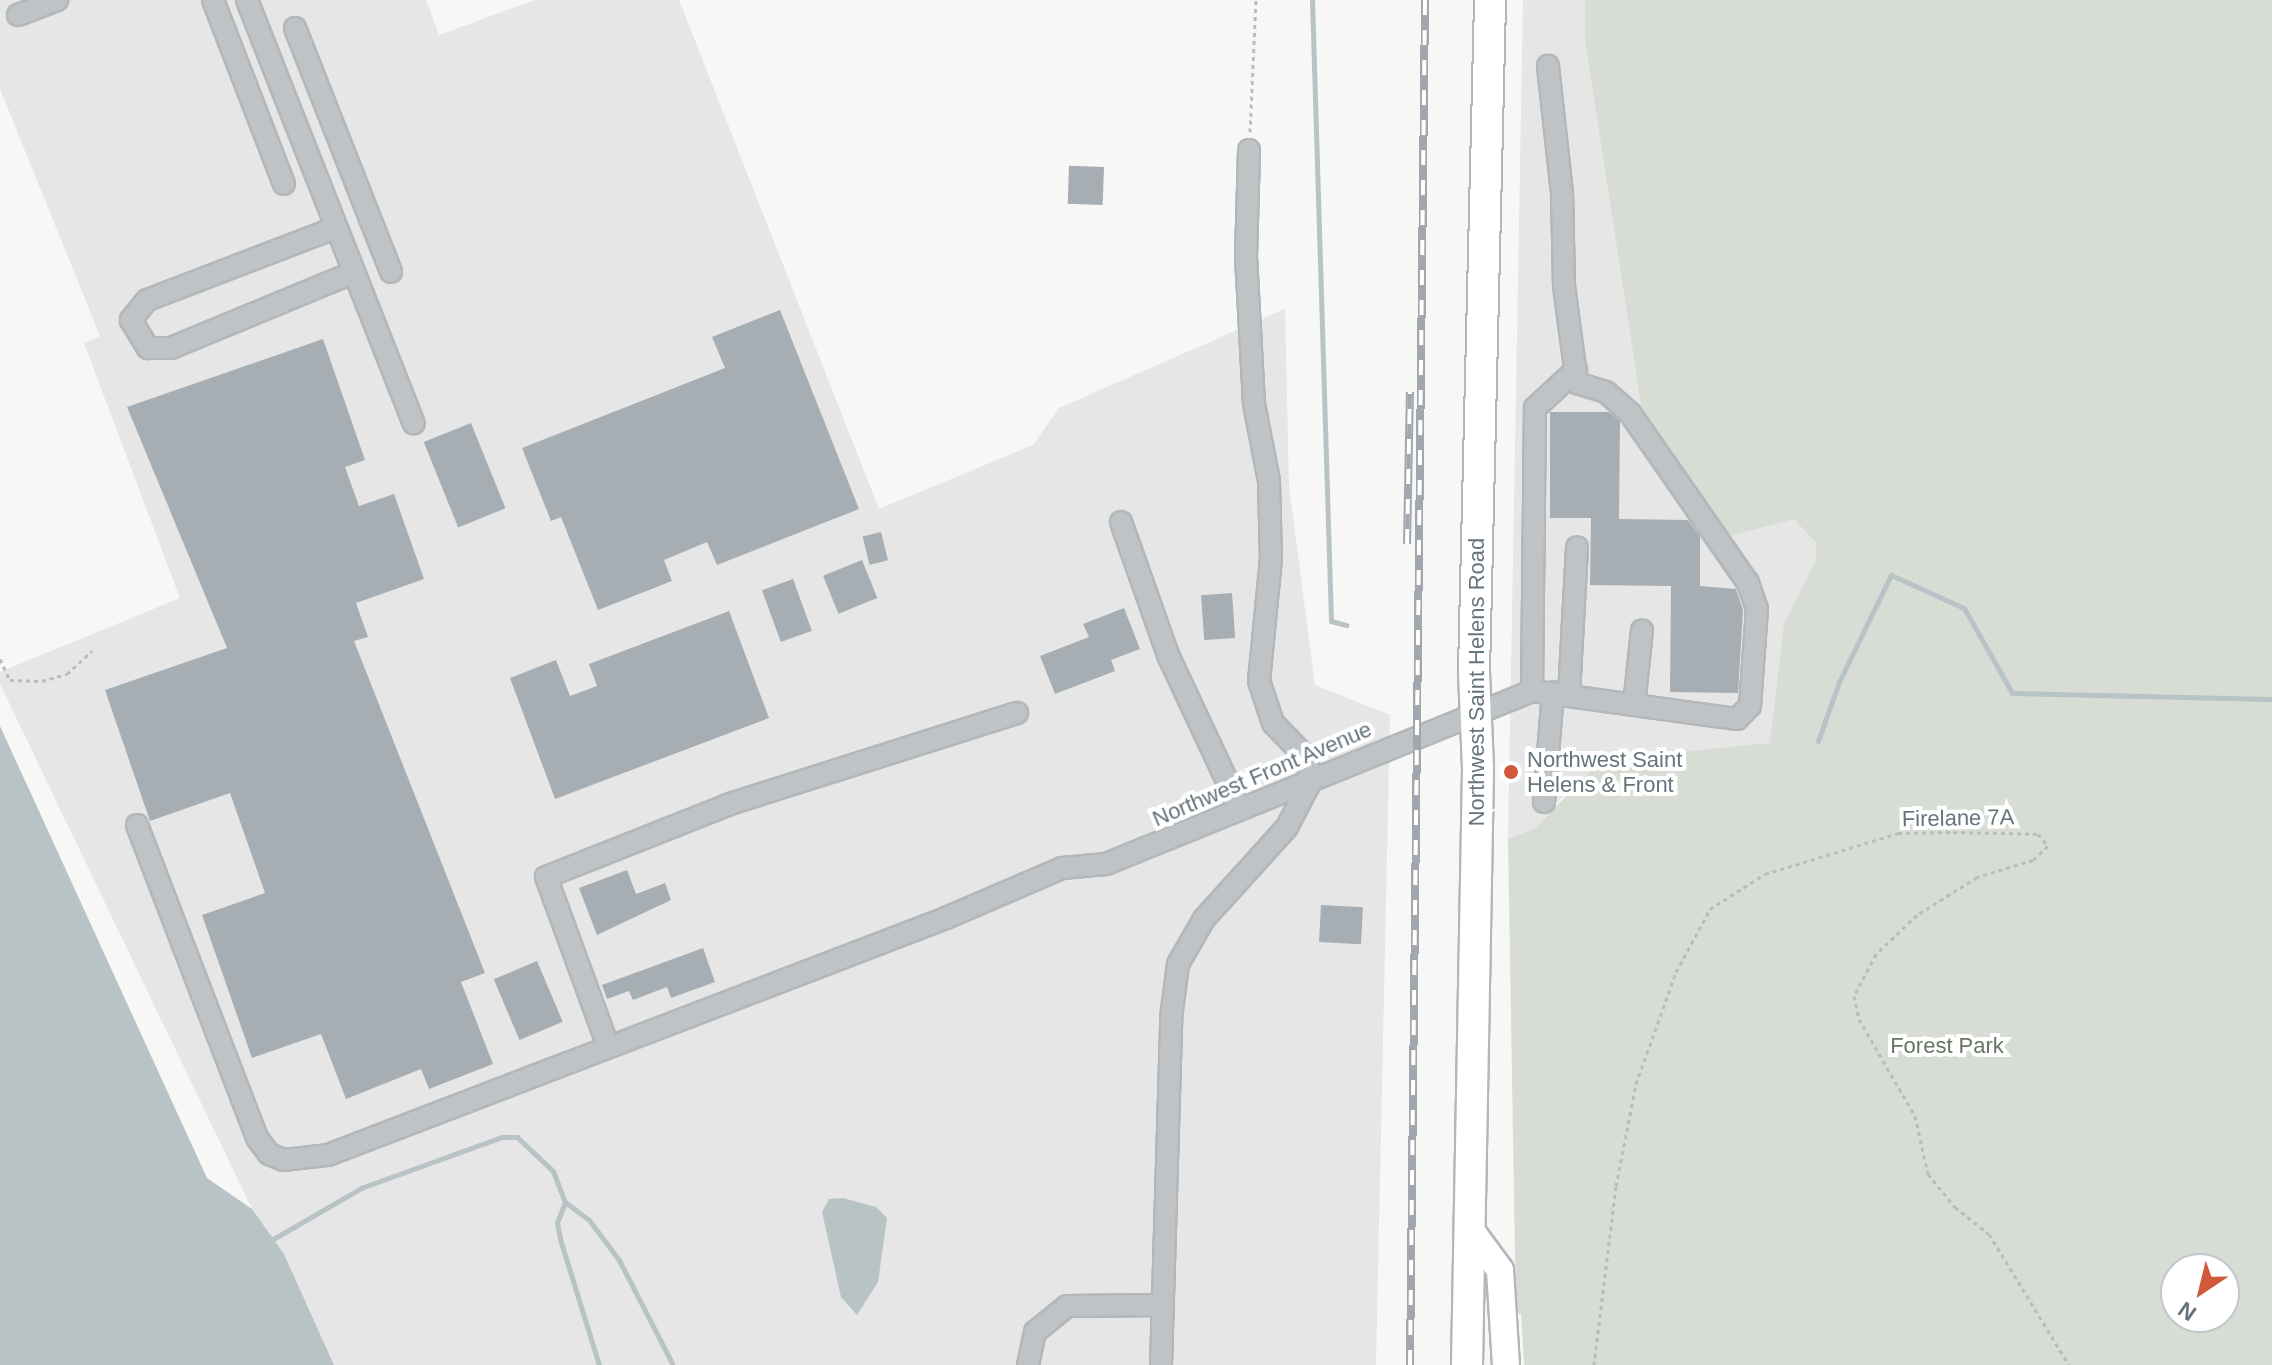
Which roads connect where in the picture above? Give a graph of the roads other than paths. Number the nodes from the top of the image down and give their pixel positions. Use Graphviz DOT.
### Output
graph roads {
  1 [pos="57,0"];
  2 [pos="213,0"];
  3 [pos="247,0"];
  4 [pos="1490,0"];
  5 [pos="18,15"];
  6 [pos="295,28"];
  7 [pos="1548,66"];
  8 [pos="1249,150"];
  9 [pos="284,184"];
  10 [pos="335,228"];
  11 [pos="391,272"];
  12 [pos="352,273"];
  13 [pos="1576,370"];
  14 [pos="414,423"];
  15 [pos="1121,522"];
  16 [pos="1577,547"];
  17 [pos="1642,630"];
  18 [pos="1532,691"];
  19 [pos="1561,694"];
  20 [pos="1634,705"];
  21 [pos="1476,711"];
  22 [pos="1017,713"];
  23 [pos="1313,777"];
  24 [pos="1544,802"];
  25 [pos="1240,809"];
  26 [pos="137,825"];
  27 [pos="608,1046"];
  28 [pos="1469,1228"];
  29 [pos="1163,1305"];
  30 [pos="1028,1365"];
  31 [pos="1161,1365"];
  32 [pos="1467,1365"];
  33 [pos="1506,1365"];
  1 -- 5 [label="lane"];
  2 -- 9 [label="lane"];
  3 -- 10 [label="lane"];
  4 -- 21 [label="highway, Northwest Saint Helens Road"];
  6 -- 11 [label="lane"];
  7 -- 13 [label="lane"];
  8 -- 23 [label="lane"];
  10 -- 12 [label="lane"];
  10 -- 12 [label="lane"];
  12 -- 14 [label="lane"];
  13 -- 18 [label="lane"];
  13 -- 20 [label="lane"];
  15 -- 25 [label="lane"];
  16 -- 19 [label="lane"];
  17 -- 20 [label="lane"];
  18 -- 19 [label="lane"];
  18 -- 21 [label="lane, Northwest Front Avenue"];
  19 -- 20 [label="lane"];
  19 -- 24 [label="lane"];
  21 -- 23 [label="lane, Northwest Front Avenue"];
  21 -- 28 [label="highway, Northwest Saint Helens Road"];
  22 -- 27 [label="lane"];
  23 -- 25 [label="lane, Northwest Front Avenue"];
  23 -- 29 [label="lane"];
  25 -- 27 [label="lane, Northwest Front Avenue"];
  26 -- 27 [label="lane, Northwest Front Avenue"];
  28 -- 32 [label="highway, Northwest Saint Helens Road"];
  28 -- 33 [label="main road"];
  29 -- 30 [label="lane"];
  29 -- 31 [label="lane"];
}
